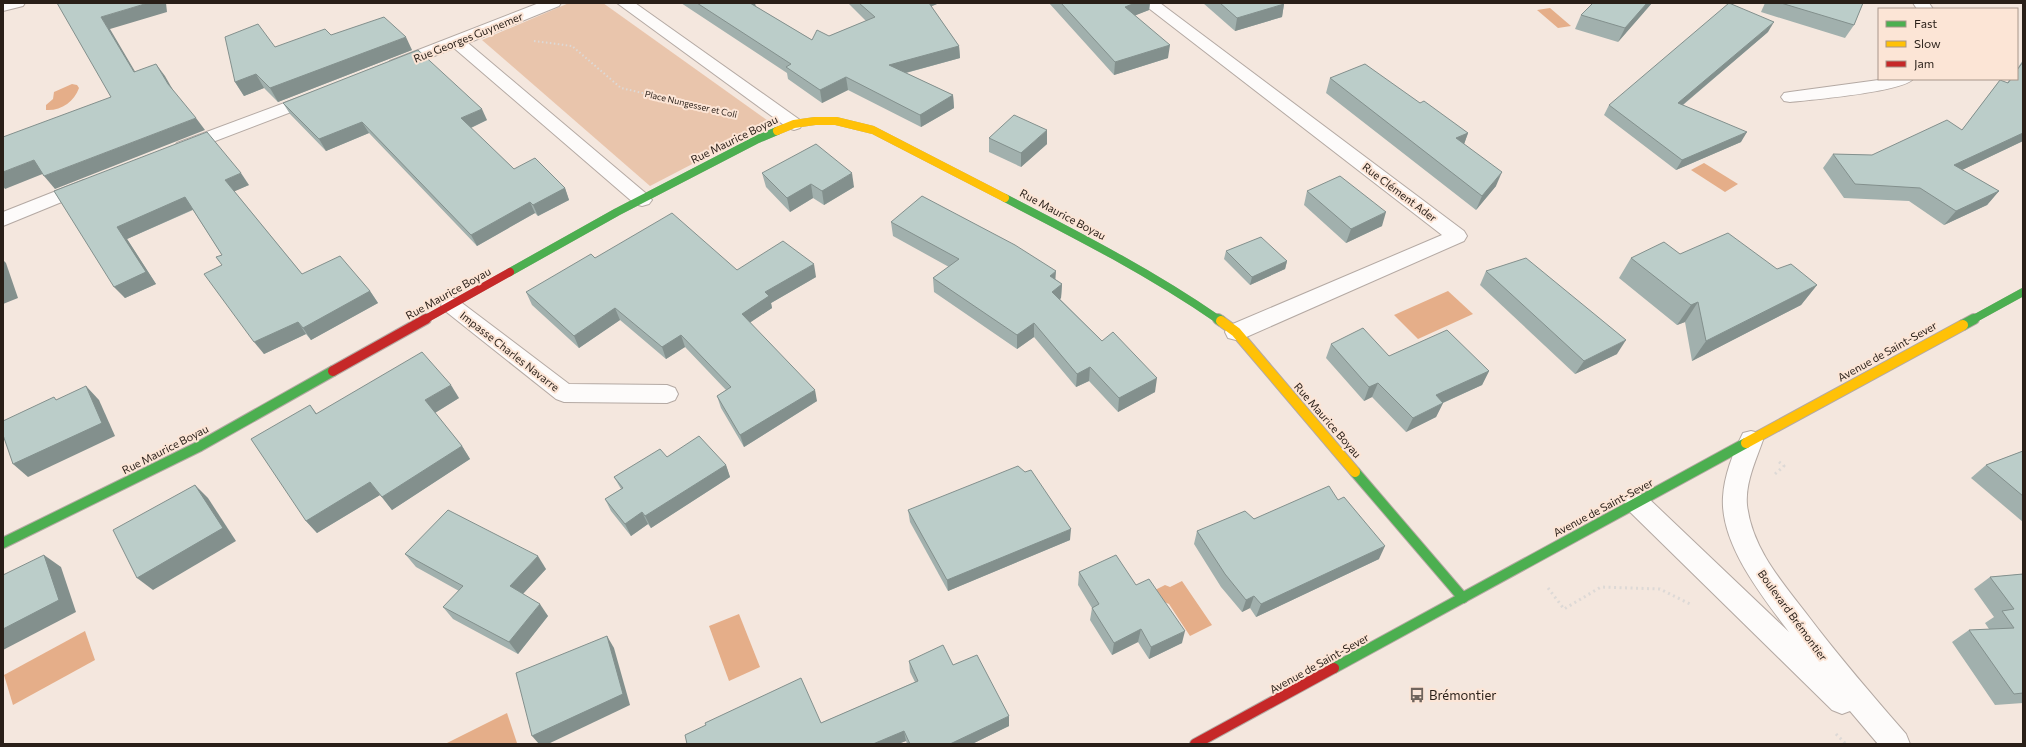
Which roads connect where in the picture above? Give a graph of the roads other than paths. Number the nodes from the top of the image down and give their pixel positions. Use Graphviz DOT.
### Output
graph roads {
  1 [pos="17,3"];
  2 [pos="553,3"];
  3 [pos="625,3"];
  4 [pos="1150,3"];
  5 [pos="3,6"];
  6 [pos="457,42"];
  7 [pos="383,70"];
  8 [pos="1901,80"];
  9 [pos="330,91"];
  10 [pos="1790,97"];
  11 [pos="794,124"];
  12 [pos="166,154"];
  13 [pos="99,180"];
  14 [pos="642,200"];
  15 [pos="3,219"];
  16 [pos="2023,292"];
  17 [pos="451,305"];
  18 [pos="1236,332"];
  19 [pos="667,394"];
  20 [pos="1751,440"];
  21 [pos="1637,504"];
  22 [pos="3,542"];
  23 [pos="1463,598"];
  24 [pos="1195,744"];
  25 [pos="1888,744"];
  26 [pos="1896,744"];
  1 -- 5 [label="street"];
  2 -- 6 [label="street, Rue Georges Guynemer"];
  3 -- 11 [label="street"];
  4 -- 18 [label="street, Rue Clément Ader"];
  6 -- 7 [label="street, Rue Georges Guynemer"];
  6 -- 14 [label="street"];
  8 -- 10 [label="street"];
  9 -- 12 [label="street"];
  11 -- 14 [label="street, Rue Maurice Boyau"];
  11 -- 18 [label="street, Rue Maurice Boyau"];
  13 -- 15 [label="street"];
  14 -- 17 [label="street, Rue Maurice Boyau"];
  16 -- 20 [label="street, Avenue de Saint-Sever"];
  17 -- 19 [label="street, Impasse Charles Navarre"];
  17 -- 22 [label="street, Rue Maurice Boyau"];
  18 -- 23 [label="street, Rue Maurice Boyau"];
  20 -- 21 [label="street, Avenue de Saint-Sever"];
  20 -- 26 [label="street, Boulevard Brémontier"];
  21 -- 23 [label="street, Avenue de Saint-Sever"];
  21 -- 25 [label="street, Boulevard Brémontier"];
  23 -- 24 [label="street, Avenue de Saint-Sever"];
}
